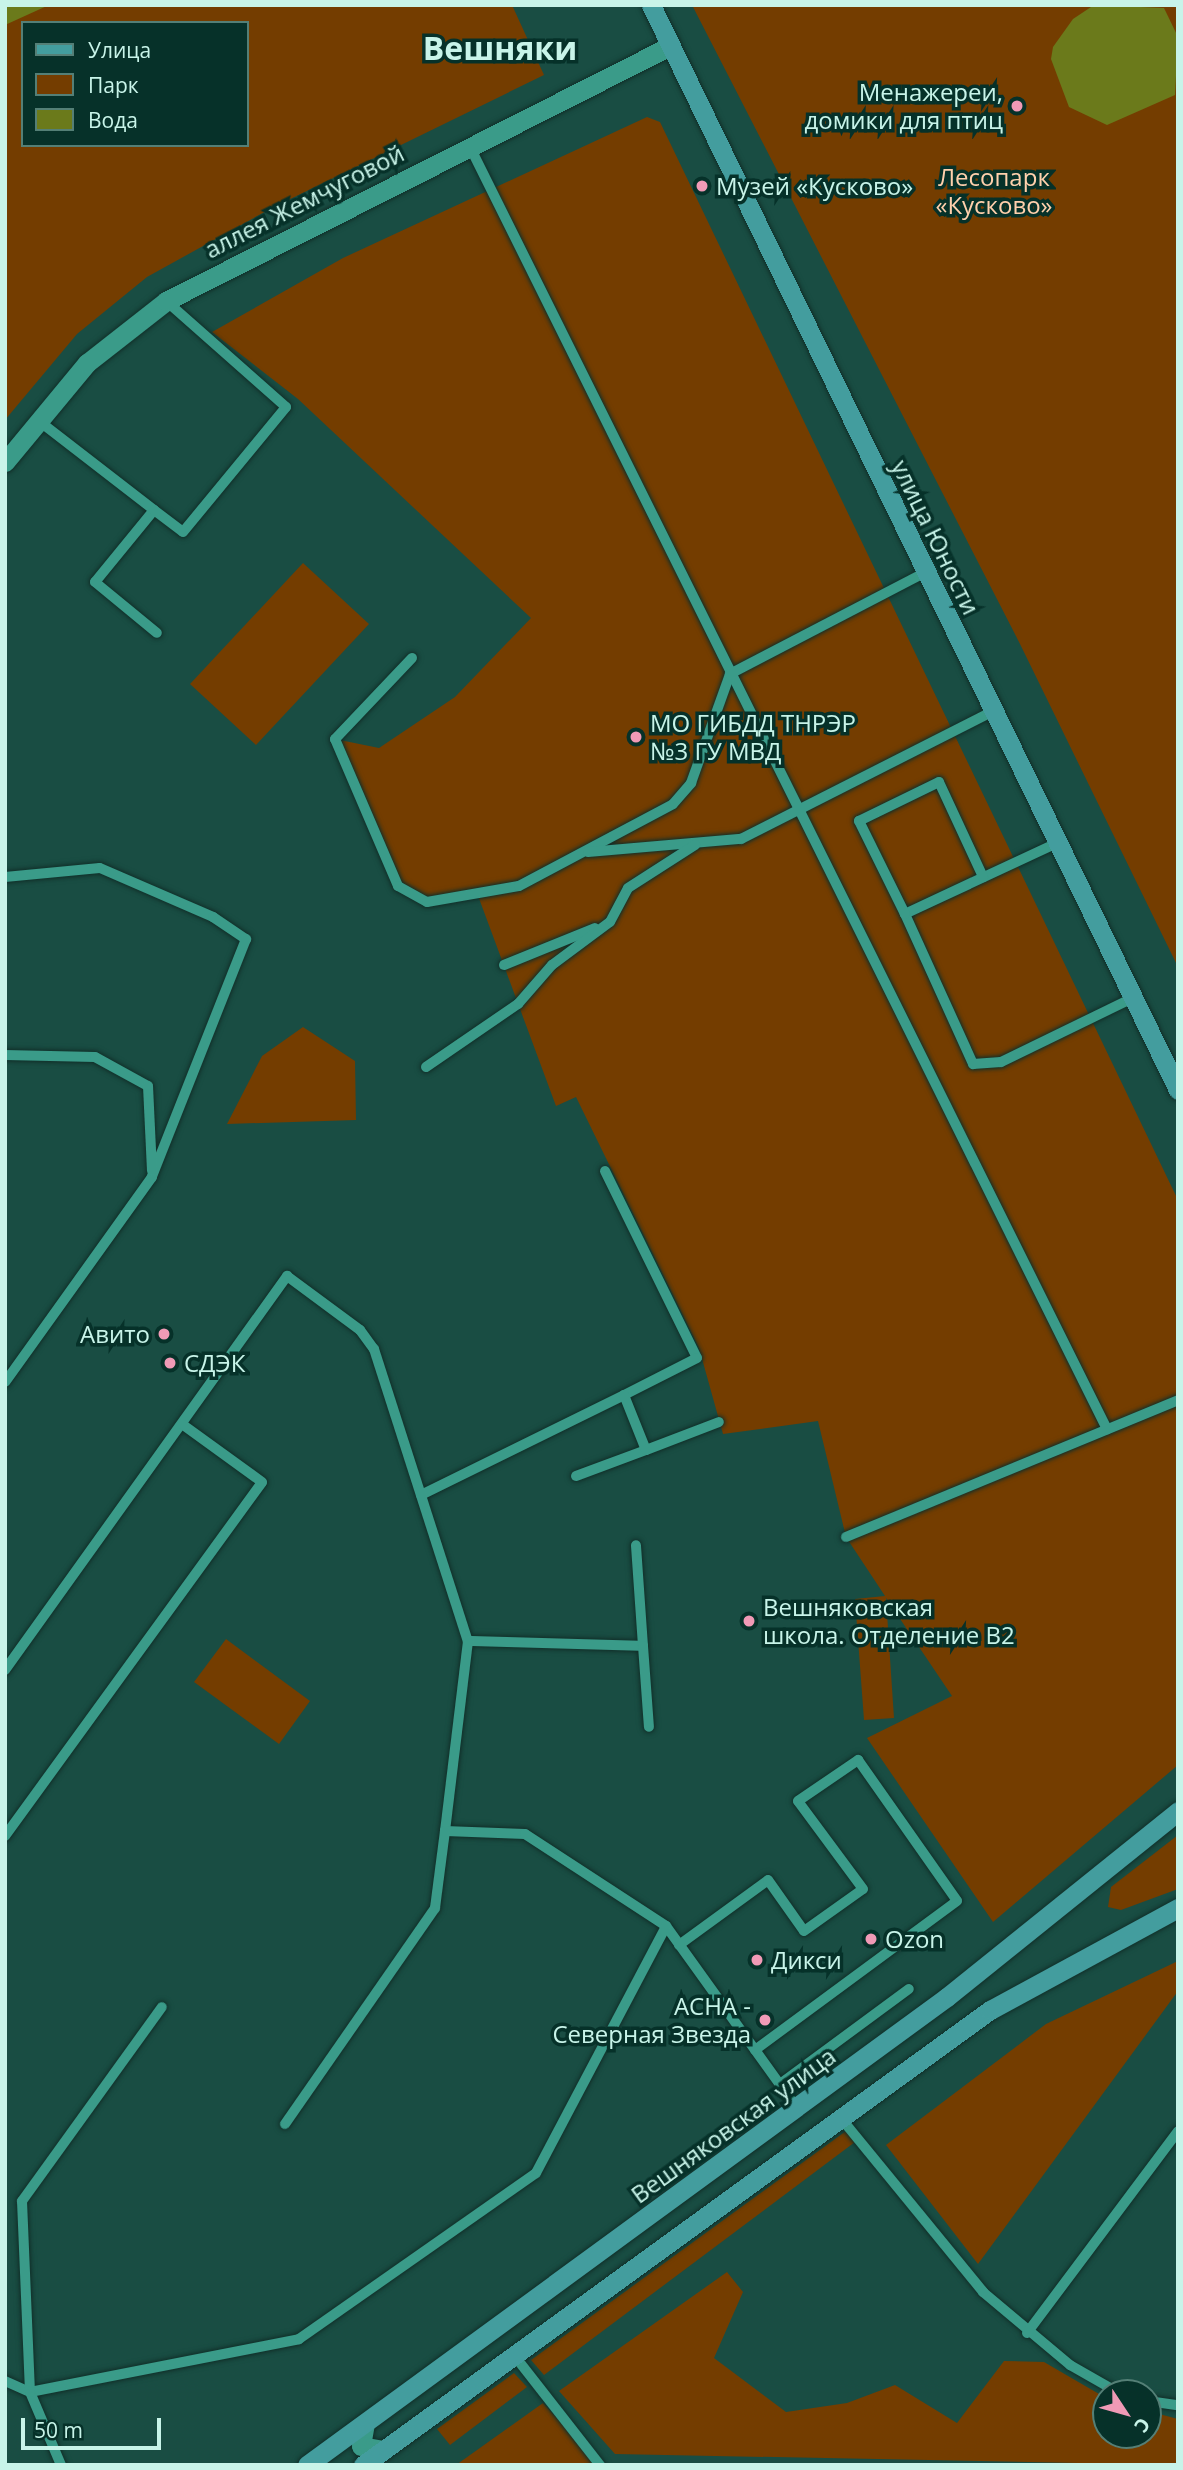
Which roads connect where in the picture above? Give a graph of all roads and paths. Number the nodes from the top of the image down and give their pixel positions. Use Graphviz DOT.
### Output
graph roads {
  1 [pos="651,5"];
  2 [pos="670,46"];
  3 [pos="469,145"];
  4 [pos="166,301"];
  5 [pos="39,421"];
  6 [pos="5,462"];
  7 [pos="154,510"];
  8 [pos="926,572"];
  9 [pos="157,633"];
  10 [pos="412,658"];
  11 [pos="730,674"];
  12 [pos="993,711"];
  13 [pos="797,811"];
  14 [pos="697,843"];
  15 [pos="1057,843"];
  16 [pos="586,852"];
  17 [pos="5,877"];
  18 [pos="983,877"];
  19 [pos="905,914"];
  20 [pos="610,922"];
  21 [pos="504,965"];
  22 [pos="1133,998"];
  23 [pos="5,1055"];
  24 [pos="426,1067"];
  25 [pos="1178,1090"];
  26 [pos="605,1171"];
  27 [pos="152,1177"];
  28 [pos="5,1382"];
  29 [pos="624,1395"];
  30 [pos="1178,1400"];
  31 [pos="719,1422"];
  32 [pos="182,1424"];
  33 [pos="1107,1429"];
  34 [pos="646,1450"];
  35 [pos="576,1476"];
  36 [pos="421,1495"];
  37 [pos="846,1536"];
  38 [pos="636,1545"];
  39 [pos="468,1642"];
  40 [pos="643,1646"];
  41 [pos="5,1671"];
  42 [pos="649,1727"];
  43 [pos="1178,1811"];
  44 [pos="445,1831"];
  45 [pos="5,1836"];
  46 [pos="1178,1908"];
  47 [pos="666,1926"];
  48 [pos="679,1945"];
  49 [pos="909,1989"];
  50 [pos="162,2007"];
  51 [pos="755,2050"];
  52 [pos="780,2084"];
  53 [pos="797,2108"];
  54 [pos="841,2117"];
  55 [pos="285,2124"];
  56 [pos="1178,2131"];
  57 [pos="1027,2333"];
  58 [pos="514,2355"];
  59 [pos="1098,2379"];
  60 [pos="5,2381"];
  61 [pos="30,2392"];
  62 [pos="365,2423"];
  63 [pos="384,2450"];
  64 [pos="61,2465"];
  65 [pos="307,2465"];
  66 [pos="363,2465"];
  67 [pos="600,2465"];
  1 -- 2 [label="main road, улица Юности"];
  2 -- 3 [label="street, аллея Жемчуговой"];
  2 -- 8 [label="main road, улица Юности"];
  3 -- 4 [label="street, аллея Жемчуговой"];
  3 -- 11 [label="lane"];
  4 -- 5 [label="street, аллея Жемчуговой"];
  4 -- 7 [label="lane"];
  5 -- 6 [label="street, аллея Жемчуговой"];
  5 -- 7 [label="lane"];
  7 -- 9 [label="lane"];
  8 -- 11 [label="lane"];
  8 -- 12 [label="main road, улица Юности"];
  10 -- 16 [label="lane"];
  11 -- 13 [label="lane"];
  11 -- 16 [label="lane"];
  12 -- 13 [label="lane"];
  12 -- 15 [label="main road, улица Юности"];
  13 -- 14 [label="lane"];
  13 -- 33 [label="lane"];
  14 -- 16 [label="lane"];
  14 -- 20 [label="lane"];
  15 -- 18 [label="lane"];
  15 -- 22 [label="main road, улица Юности"];
  17 -- 27 [label="lane"];
  18 -- 19 [label="lane"];
  18 -- 19 [label="lane"];
  19 -- 22 [label="lane"];
  20 -- 21 [label="lane"];
  20 -- 24 [label="lane"];
  22 -- 25 [label="main road, улица Юности"];
  23 -- 27 [label="lane"];
  26 -- 29 [label="lane"];
  27 -- 28 [label="lane"];
  29 -- 34 [label="lane"];
  29 -- 36 [label="lane"];
  30 -- 33 [label="lane"];
  31 -- 34 [label="lane"];
  32 -- 36 [label="lane"];
  32 -- 41 [label="lane"];
  32 -- 45 [label="lane"];
  33 -- 37 [label="lane"];
  34 -- 35 [label="lane"];
  36 -- 39 [label="lane"];
  38 -- 40 [label="lane"];
  39 -- 40 [label="lane"];
  39 -- 44 [label="lane"];
  40 -- 42 [label="lane"];
  43 -- 53 [label="main road, Вешняковская улица"];
  44 -- 47 [label="lane"];
  44 -- 55 [label="lane"];
  46 -- 54 [label="main road"];
  47 -- 48 [label="lane"];
  47 -- 61 [label="lane"];
  48 -- 51 [label="lane"];
  48 -- 51 [label="lane"];
  49 -- 52 [label="lane"];
  50 -- 61 [label="lane"];
  51 -- 52 [label="lane"];
  52 -- 53 [label="lane"];
  53 -- 62 [label="main road, Вешняковская улица"];
  54 -- 57 [label="lane"];
  54 -- 58 [label="main road"];
  56 -- 57 [label="lane"];
  57 -- 59 [label="lane"];
  58 -- 63 [label="main road"];
  58 -- 67 [label="lane"];
  60 -- 61 [label="lane"];
  61 -- 64 [label="lane"];
  62 -- 63 [label="street"];
  62 -- 65 [label="main road, Вешняковская улица"];
  63 -- 66 [label="main road"];
}
